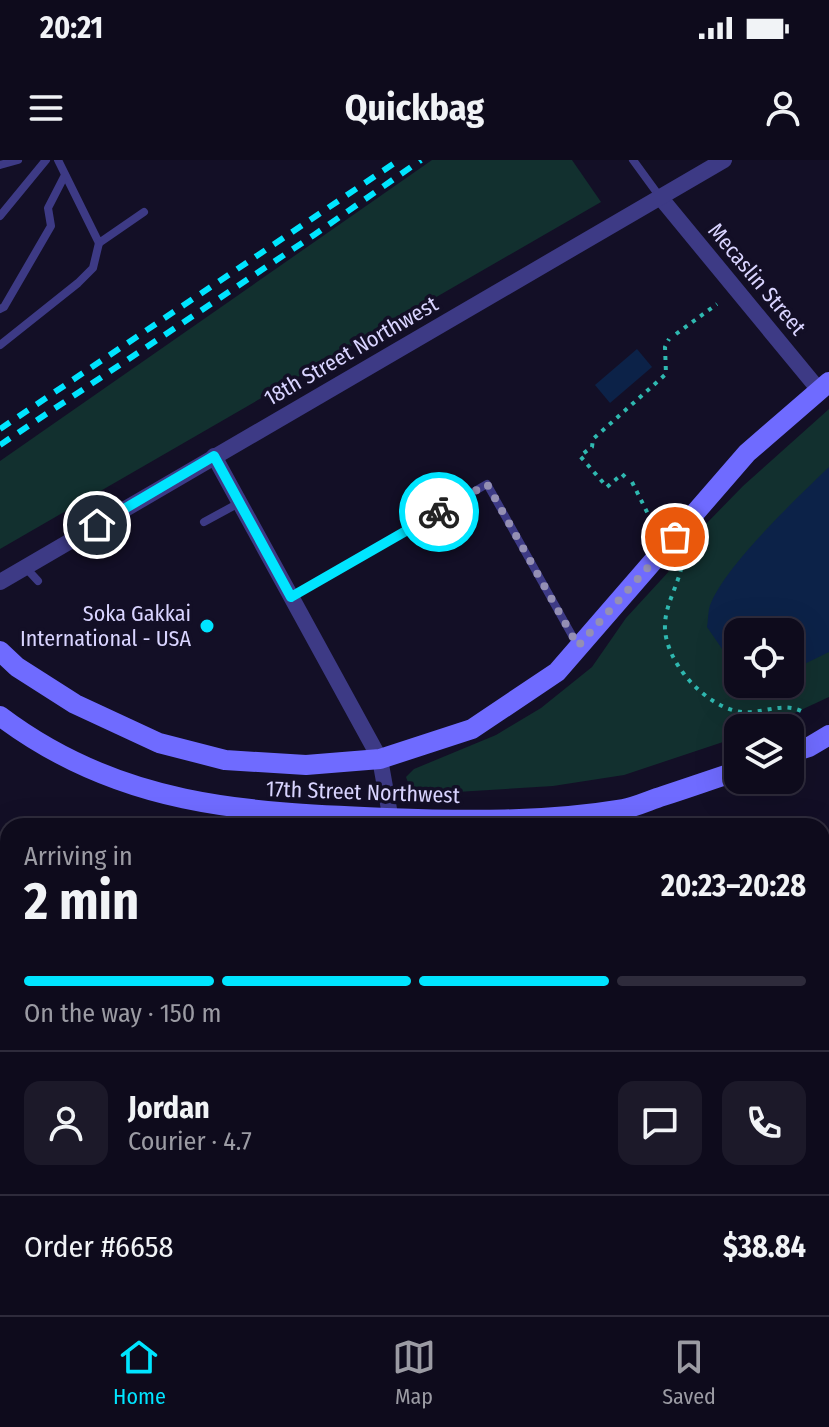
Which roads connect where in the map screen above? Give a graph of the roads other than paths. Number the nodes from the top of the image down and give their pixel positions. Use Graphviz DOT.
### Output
graph roads {
  1 [pos="18,160"];
  2 [pos="46,160"];
  3 [pos="58,160"];
  4 [pos="633,160"];
  5 [pos="724,160"];
  6 [pos="0,165"];
  7 [pos="65,175"];
  8 [pos="660,197"];
  9 [pos="144,212"];
  10 [pos="0,216"];
  11 [pos="99,243"];
  12 [pos="0,309"];
  13 [pos="0,345"];
  14 [pos="824,386"];
  15 [pos="214,456"];
  16 [pos="240,502"];
  17 [pos="204,522"];
  18 [pos="26,567"];
  19 [pos="38,581"];
  20 [pos="0,582"];
  21 [pos="291,597"];
  22 [pos="578,646"];
  23 [pos="0,651"];
  24 [pos="0,716"];
  25 [pos="829,735"];
  26 [pos="804,749"];
  27 [pos="380,759"];
  28 [pos="724,776"];
  29 [pos="348,818"];
  30 [pos="391,818"];
  31 [pos="547,818"];
  1 -- 6 [label="lane"];
  2 -- 10 [label="lane"];
  3 -- 7 [label="lane"];
  4 -- 8 [label="lane"];
  5 -- 8 [label="street, 18th Street Northwest"];
  7 -- 11 [label="lane"];
  7 -- 12 [label="lane"];
  8 -- 14 [label="street, Mecaslin Street"];
  8 -- 15 [label="street, 18th Street Northwest"];
  9 -- 11 [label="lane"];
  11 -- 13 [label="lane"];
  14 -- 22 [label="main road, 17th Street Northwest"];
  15 -- 16 [label="street"];
  15 -- 18 [label="street, 18th Street Northwest"];
  16 -- 17 [label="lane"];
  16 -- 21 [label="street"];
  18 -- 19 [label="lane"];
  18 -- 20 [label="street, 18th Street Northwest"];
  21 -- 22 [label="lane"];
  21 -- 27 [label="street"];
  22 -- 27 [label="main road, 17th Street Northwest"];
  23 -- 27 [label="main road, 17th Street Northwest"];
  24 -- 29 [label="main road, 17th Street Northwest"];
  25 -- 26 [label="main road"];
  27 -- 30 [label="street"];
  28 -- 31 [label="main road, 17th Street Northwest"];
}
